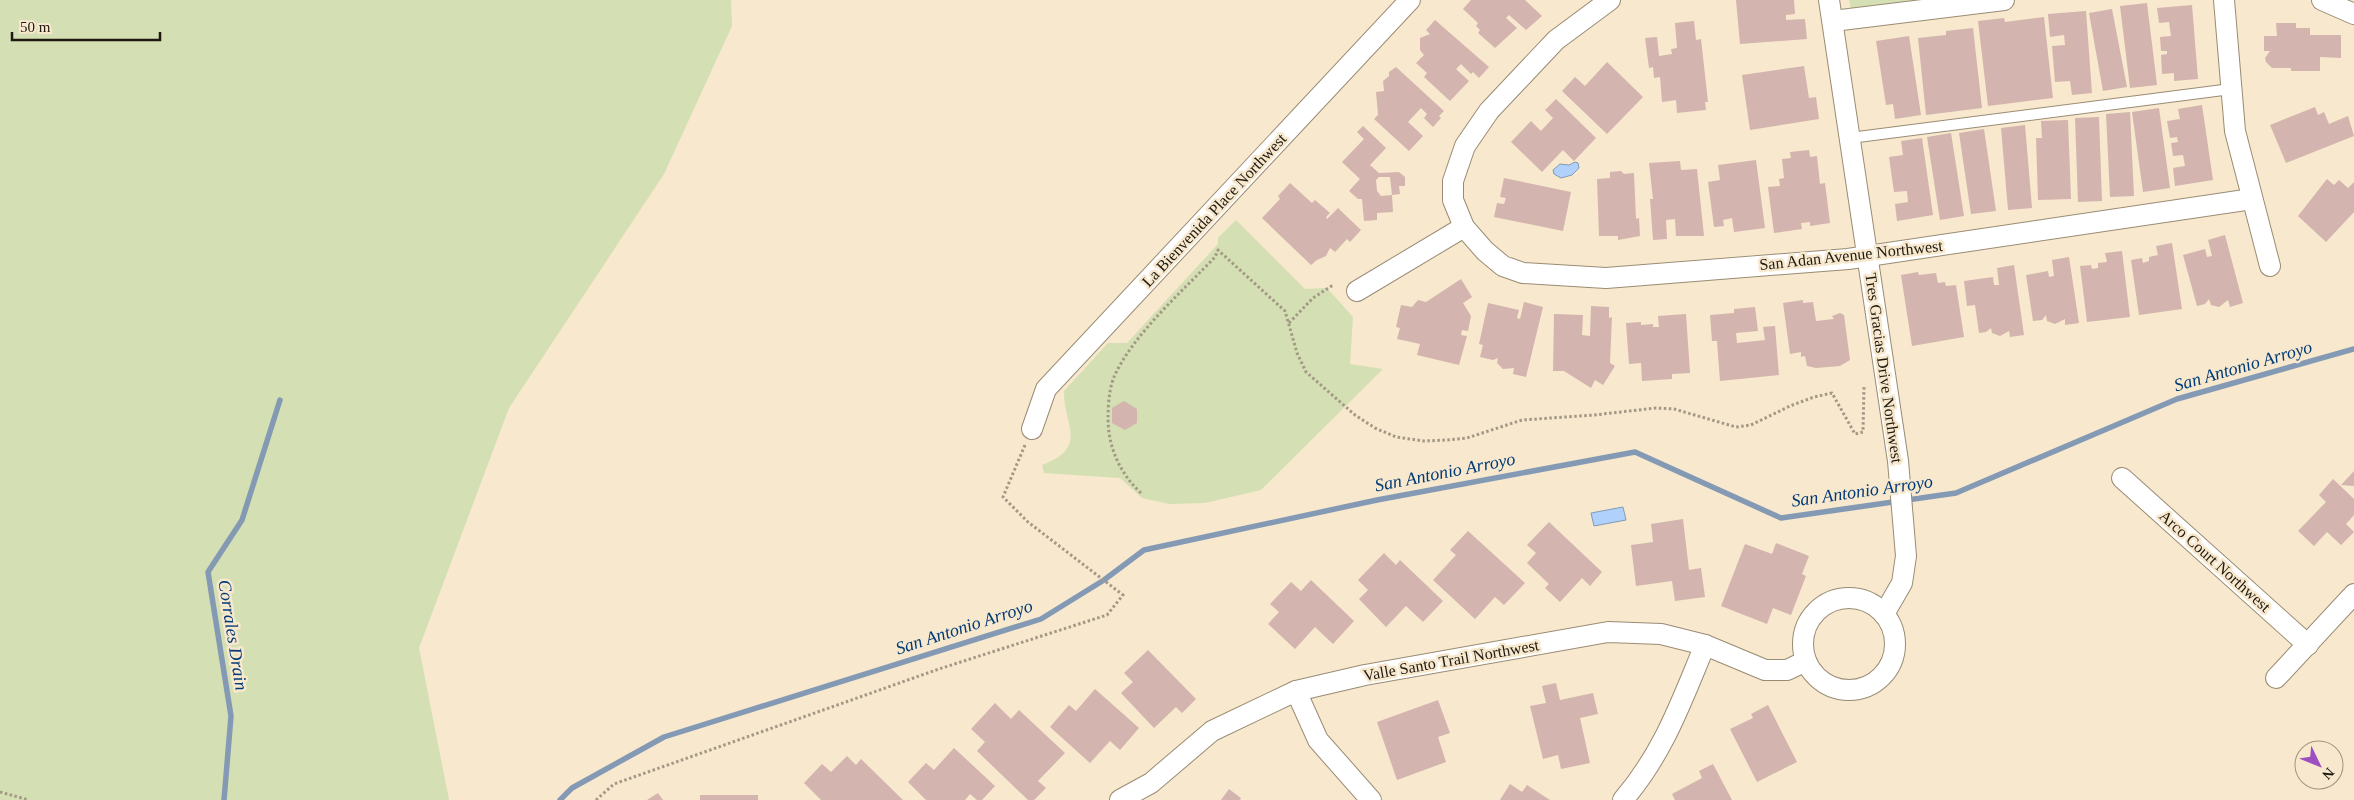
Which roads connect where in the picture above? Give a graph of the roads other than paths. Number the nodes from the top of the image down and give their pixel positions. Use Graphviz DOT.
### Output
graph roads {
  1 [pos="1410,0"];
  2 [pos="1610,0"];
  3 [pos="1829,0"];
  4 [pos="2004,0"];
  5 [pos="2224,0"];
  6 [pos="2322,0"];
  7 [pos="2354,14"];
  8 [pos="1833,22"];
  9 [pos="2231,89"];
  10 [pos="1850,138"];
  11 [pos="2252,199"];
  12 [pos="1464,227"];
  13 [pos="1869,256"];
  14 [pos="2270,266"];
  15 [pos="1357,291"];
  16 [pos="1032,429"];
  17 [pos="2122,478"];
  18 [pos="2354,594"];
  19 [pos="1884,614"];
  20 [pos="1705,645"];
  21 [pos="2308,645"];
  22 [pos="1806,661"];
  23 [pos="2276,678"];
  24 [pos="1296,691"];
  25 [pos="1120,800"];
  26 [pos="1371,800"];
  27 [pos="1622,800"];
  1 -- 16 [label="street, La Bienvenida Place Northwest"];
  2 -- 12 [label="street, San Adan Avenue Northwest"];
  3 -- 8 [label="street, Tres Gracias Drive Northwest"];
  4 -- 8 [label="street"];
  5 -- 9 [label="street"];
  6 -- 7 [label="street"];
  8 -- 10 [label="street, Tres Gracias Drive Northwest"];
  9 -- 10 [label="lane"];
  9 -- 11 [label="street"];
  10 -- 13 [label="street, Tres Gracias Drive Northwest"];
  11 -- 13 [label="street, San Adan Avenue Northwest"];
  11 -- 14 [label="street"];
  12 -- 13 [label="street, San Adan Avenue Northwest"];
  12 -- 15 [label="street"];
  13 -- 19 [label="street, Tres Gracias Drive Northwest"];
  17 -- 21 [label="street, Arco Court Northwest"];
  18 -- 21 [label="street"];
  19 -- 22 [label="street"];
  19 -- 22 [label="street"];
  20 -- 22 [label="street, Valle Santo Trail Northwest"];
  20 -- 24 [label="street, Valle Santo Trail Northwest"];
  20 -- 27 [label="street"];
  21 -- 23 [label="street"];
  24 -- 25 [label="street, Valle Santo Trail Northwest"];
  24 -- 26 [label="street"];
}
